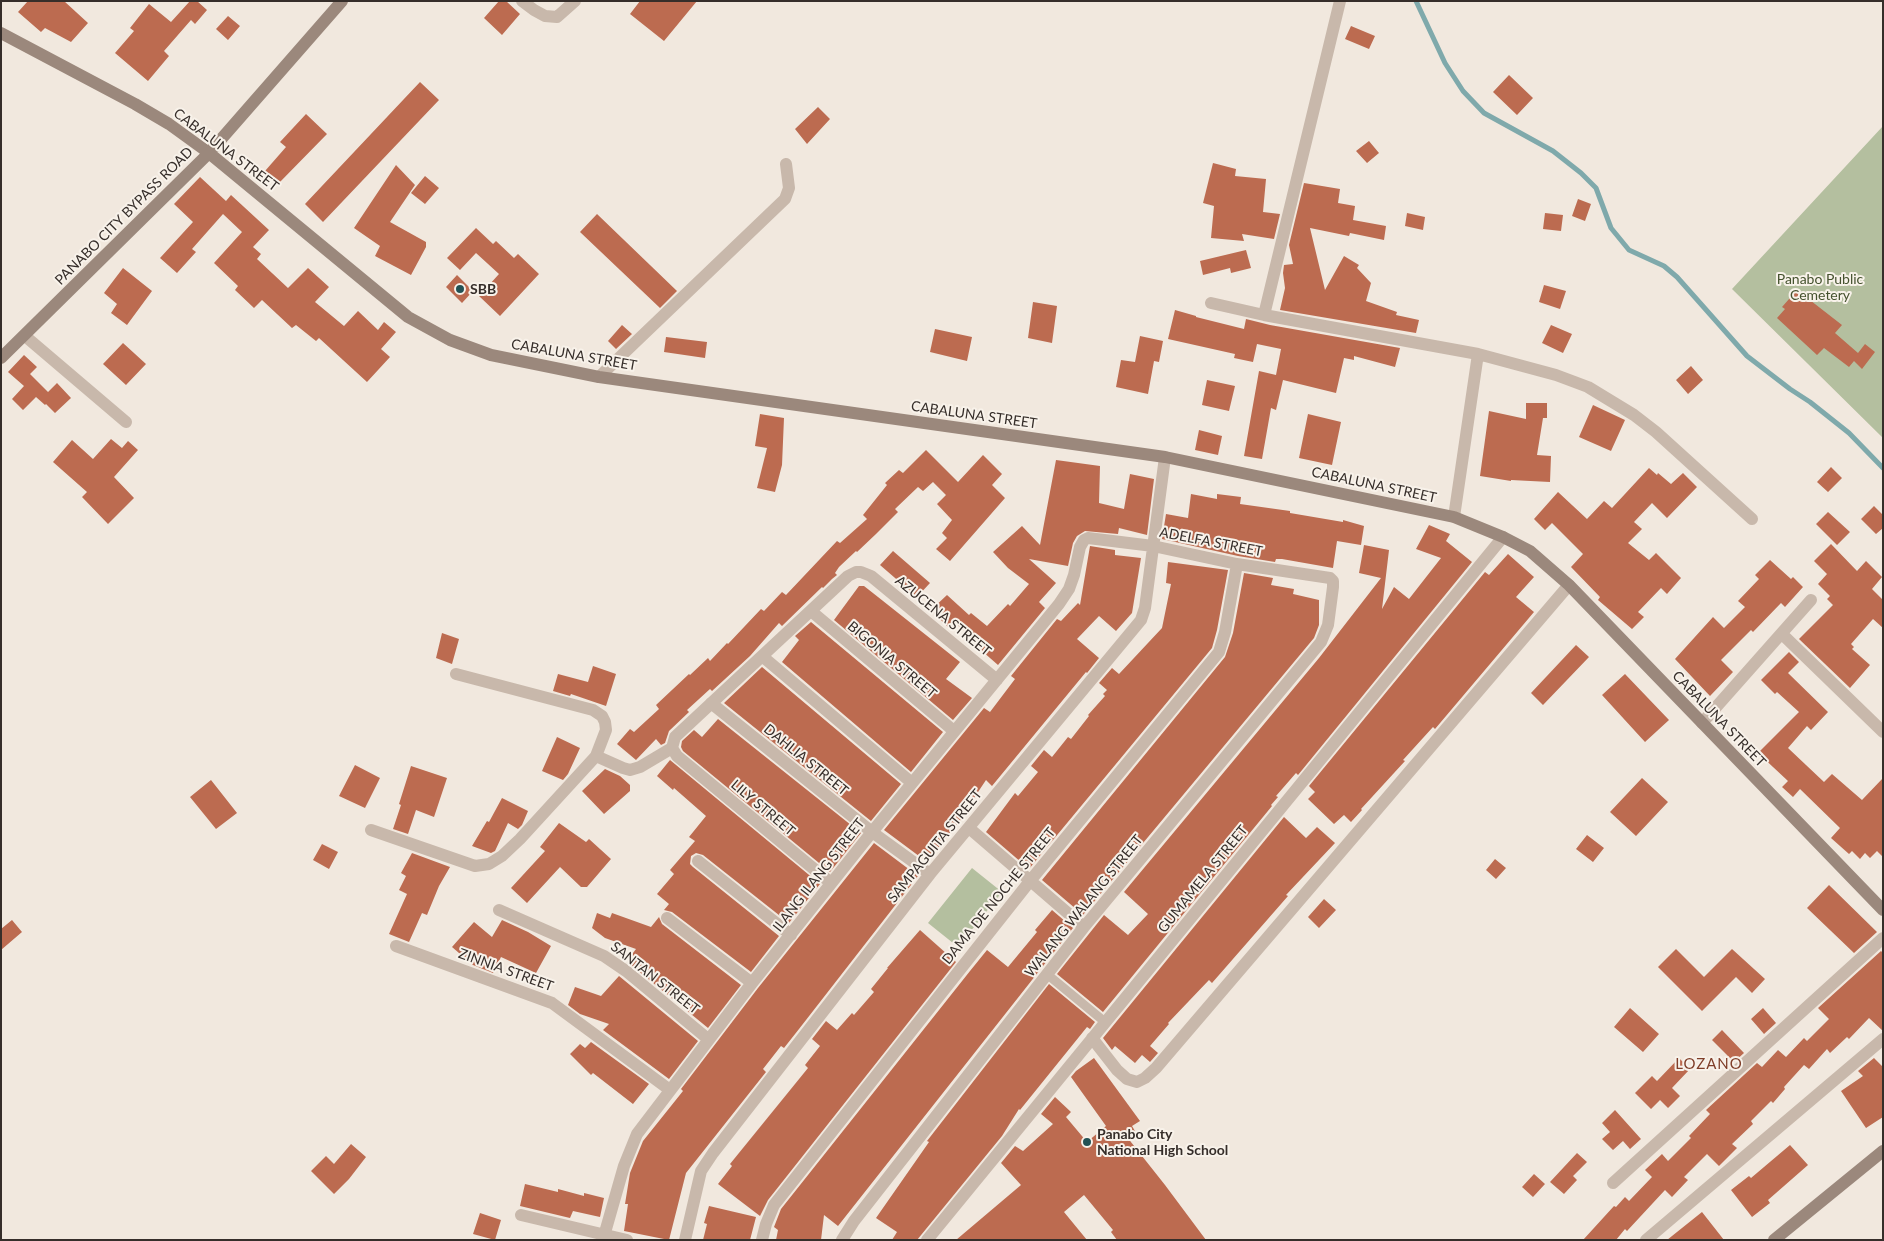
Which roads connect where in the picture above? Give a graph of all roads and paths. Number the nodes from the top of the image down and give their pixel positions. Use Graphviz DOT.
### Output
graph roads {
  1 [pos="342,1"];
  2 [pos="522,1"];
  3 [pos="575,1"];
  4 [pos="1340,1"];
  5 [pos="1,33"];
  6 [pos="209,153"];
  7 [pos="786,164"];
  8 [pos="1211,303"];
  9 [pos="1264,315"];
  10 [pos="25,336"];
  11 [pos="1478,354"];
  12 [pos="1,358"];
  13 [pos="599,377"];
  14 [pos="126,422"];
  15 [pos="1165,457"];
  16 [pos="1454,517"];
  17 [pos="1752,519"];
  18 [pos="1502,537"];
  19 [pos="1153,546"];
  20 [pos="1080,547"];
  21 [pos="1238,564"];
  22 [pos="1569,585"];
  23 [pos="1333,587"];
  24 [pos="1811,600"];
  25 [pos="811,611"];
  26 [pos="1782,634"];
  27 [pos="762,656"];
  28 [pos="456,674"];
  29 [pos="997,680"];
  30 [pos="711,704"];
  31 [pos="1702,723"];
  32 [pos="954,731"];
  33 [pos="1883,732"];
  34 [pos="674,752"];
  35 [pos="596,756"];
  36 [pos="912,783"];
  37 [pos="969,828"];
  38 [pos="371,830"];
  39 [pos="872,832"];
  40 [pos="698,861"];
  41 [pos="930,874"];
  42 [pos="1030,881"];
  43 [pos="831,884"];
  44 [pos="499,910"];
  45 [pos="1883,910"];
  46 [pos="667,918"];
  47 [pos="1084,927"];
  48 [pos="790,935"];
  49 [pos="1883,938"];
  50 [pos="396,946"];
  51 [pos="1048,975"];
  52 [pos="752,983"];
  53 [pos="1105,1022"];
  54 [pos="1092,1038"];
  55 [pos="708,1039"];
  56 [pos="1883,1039"];
  57 [pos="670,1090"];
  58 [pos="1883,1151"];
  59 [pos="1613,1183"];
  60 [pos="521,1215"];
  61 [pos="604,1236"];
  62 [pos="627,1240"];
  63 [pos="685,1240"];
  64 [pos="762,1240"];
  65 [pos="842,1240"];
  66 [pos="927,1240"];
  67 [pos="1646,1240"];
  68 [pos="1774,1240"];
  1 -- 6 [label="main road, PANABO CITY BYPASS ROAD"];
  2 -- 3 [label="street"];
  4 -- 9 [label="street"];
  5 -- 6 [label="main road, CABALUNA STREET"];
  6 -- 10 [label="main road, PANABO CITY BYPASS ROAD"];
  6 -- 13 [label="main road, CABALUNA STREET"];
  7 -- 13 [label="street"];
  8 -- 9 [label="street"];
  9 -- 11 [label="street"];
  10 -- 12 [label="main road, PANABO CITY BYPASS ROAD"];
  10 -- 14 [label="street"];
  11 -- 16 [label="street"];
  11 -- 17 [label="street"];
  13 -- 15 [label="main road, CABALUNA STREET"];
  15 -- 16 [label="main road, CABALUNA STREET"];
  15 -- 19 [label="street, SAMPAGUITA STREET"];
  16 -- 18 [label="main road, CABALUNA STREET"];
  18 -- 22 [label="main road, CABALUNA STREET"];
  18 -- 53 [label="street, GUMAMELA STREET"];
  19 -- 20 [label="street, ADELFA STREET"];
  19 -- 21 [label="street, ADELFA STREET"];
  19 -- 37 [label="street, SAMPAGUITA STREET"];
  20 -- 29 [label="street, ILANG ILANG STREET"];
  21 -- 23 [label="street, ADELFA STREET"];
  21 -- 42 [label="street, DAMA DE NOCHE STREET"];
  22 -- 31 [label="main road, CABALUNA STREET"];
  22 -- 54 [label="street"];
  23 -- 47 [label="street, WALANG WALANG STREET"];
  24 -- 26 [label="street"];
  25 -- 27 [label="street"];
  25 -- 29 [label="street, AZUCENA STREET"];
  25 -- 32 [label="street, BIGONIA STREET"];
  26 -- 31 [label="street"];
  26 -- 33 [label="street"];
  27 -- 30 [label="street"];
  27 -- 36 [label="street"];
  28 -- 35 [label="street"];
  29 -- 32 [label="street, ILANG ILANG STREET"];
  30 -- 34 [label="street"];
  30 -- 39 [label="street, DAHLIA STREET"];
  31 -- 45 [label="main road, CABALUNA STREET"];
  32 -- 36 [label="street, ILANG ILANG STREET"];
  34 -- 35 [label="street"];
  34 -- 43 [label="street, LILY STREET"];
  35 -- 38 [label="street"];
  36 -- 39 [label="street, ILANG ILANG STREET"];
  37 -- 41 [label="street, SAMPAGUITA STREET"];
  37 -- 42 [label="street"];
  39 -- 41 [label="street, DAHLIA STREET"];
  39 -- 43 [label="street, ILANG ILANG STREET"];
  40 -- 48 [label="street"];
  41 -- 63 [label="street, SAMPAGUITA STREET"];
  42 -- 47 [label="street"];
  42 -- 64 [label="street, DAMA DE NOCHE STREET"];
  43 -- 48 [label="street, ILANG ILANG STREET"];
  44 -- 55 [label="street, SANTAN STREET"];
  46 -- 52 [label="street"];
  47 -- 51 [label="street, WALANG WALANG STREET"];
  48 -- 52 [label="street, ILANG ILANG STREET"];
  49 -- 59 [label="street"];
  50 -- 57 [label="street, ZINNIA STREET"];
  51 -- 53 [label="lane"];
  51 -- 65 [label="street, WALANG WALANG STREET"];
  52 -- 55 [label="street, ILANG ILANG STREET"];
  53 -- 54 [label="street, GUMAMELA STREET"];
  54 -- 66 [label="street, GUMAMELA STREET"];
  55 -- 57 [label="street, ILANG ILANG STREET"];
  56 -- 67 [label="street"];
  57 -- 61 [label="street, ILANG ILANG STREET"];
  58 -- 68 [label="main road"];
  60 -- 61 [label="street"];
  61 -- 62 [label="street"];
}
